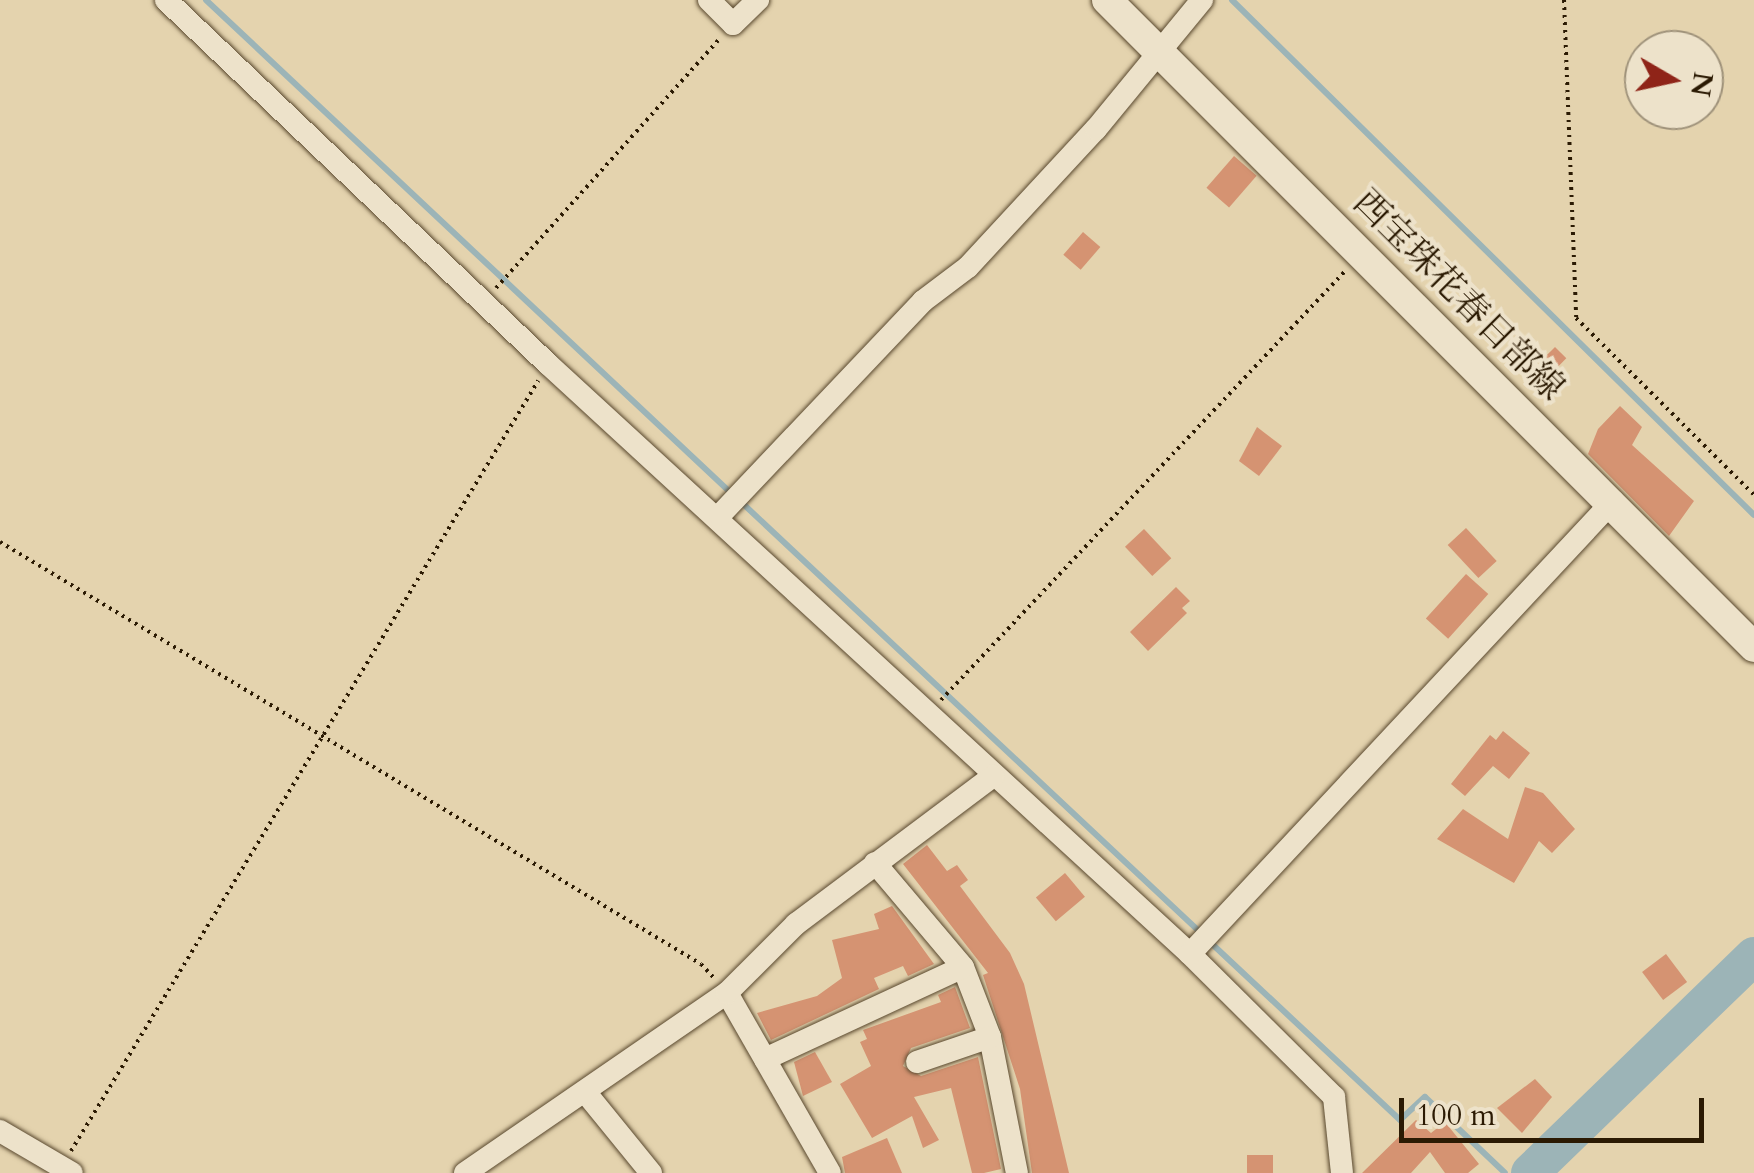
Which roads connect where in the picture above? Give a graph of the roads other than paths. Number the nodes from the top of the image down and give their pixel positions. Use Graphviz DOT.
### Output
graph roads {
  1 [pos="166,0"];
  2 [pos="709,0"];
  3 [pos="758,0"];
  4 [pos="1108,0"];
  5 [pos="1202,0"];
  6 [pos="1159,52"];
  7 [pos="1613,501"];
  8 [pos="720,515"];
  9 [pos="1754,647"];
  10 [pos="993,776"];
  11 [pos="875,864"];
  12 [pos="1190,954"];
  13 [pos="963,967"];
  14 [pos="727,992"];
  15 [pos="990,1037"];
  16 [pos="765,1059"];
  17 [pos="916,1062"];
  18 [pos="586,1093"];
  19 [pos="0,1130"];
  20 [pos="67,1170"];
  21 [pos="465,1173"];
  22 [pos="651,1173"];
  23 [pos="830,1173"];
  24 [pos="1017,1173"];
  25 [pos="1342,1173"];
  1 -- 8 [label="street"];
  2 -- 3 [label="street"];
  4 -- 6 [label="main road, 西宝珠花春日部線"];
  5 -- 6 [label="street"];
  6 -- 7 [label="main road, 西宝珠花春日部線"];
  6 -- 8 [label="street"];
  7 -- 9 [label="main road, 西宝珠花春日部線"];
  7 -- 12 [label="street"];
  8 -- 10 [label="street"];
  10 -- 11 [label="street"];
  10 -- 12 [label="street"];
  11 -- 13 [label="street"];
  11 -- 14 [label="street"];
  12 -- 25 [label="street"];
  13 -- 15 [label="street"];
  13 -- 16 [label="street"];
  14 -- 16 [label="street"];
  14 -- 18 [label="street"];
  15 -- 17 [label="street"];
  15 -- 24 [label="street"];
  16 -- 23 [label="street"];
  18 -- 21 [label="street"];
  18 -- 22 [label="street"];
  19 -- 20 [label="street"];
}
